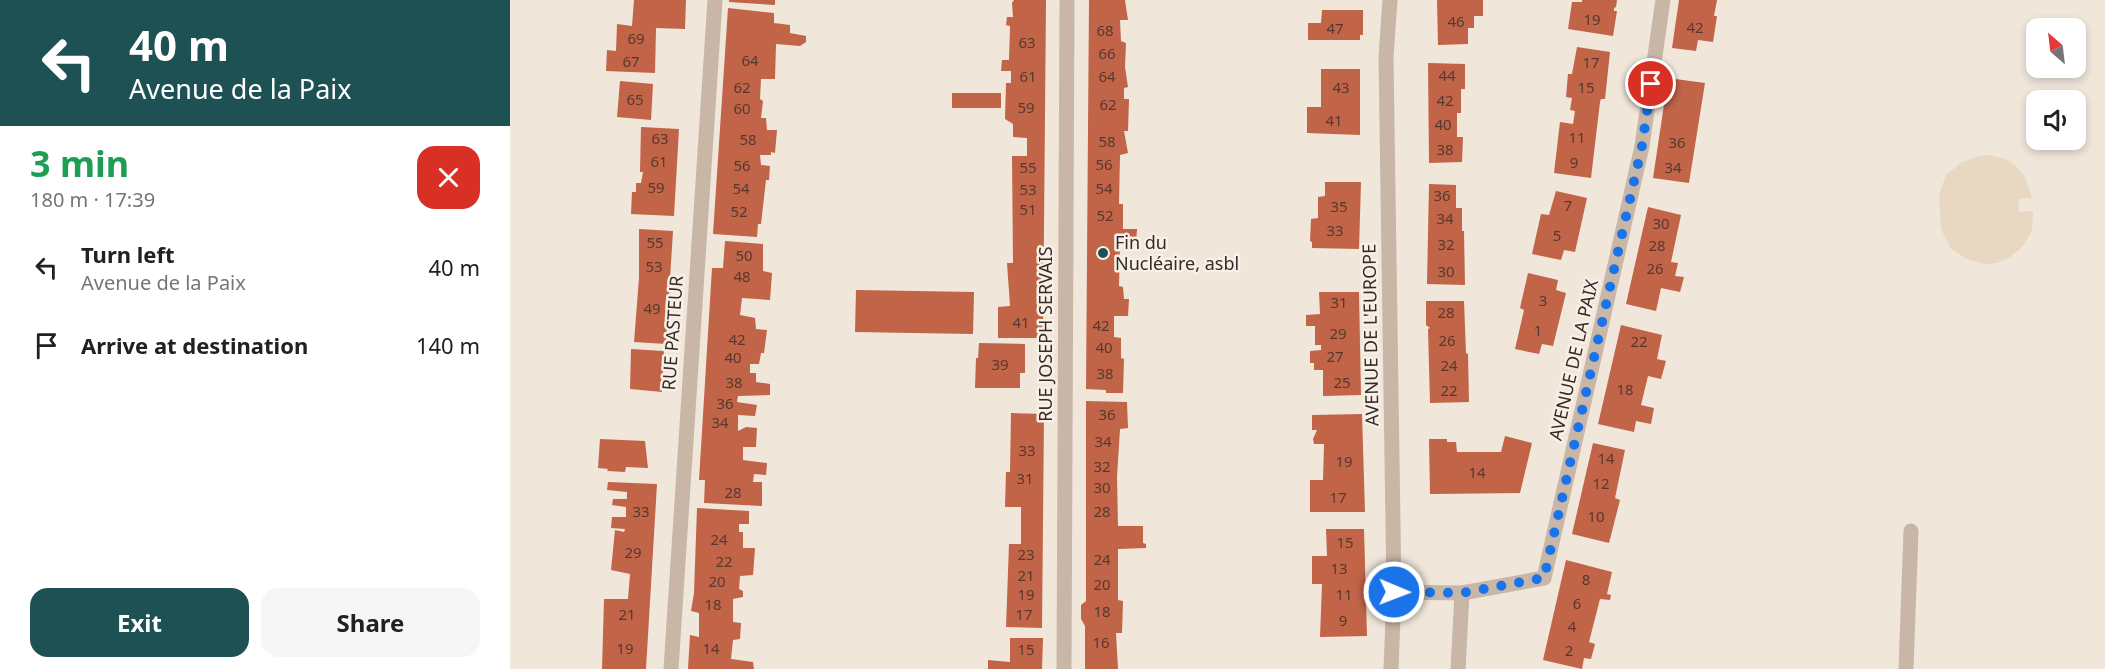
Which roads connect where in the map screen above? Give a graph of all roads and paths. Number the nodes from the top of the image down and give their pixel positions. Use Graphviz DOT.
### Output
graph roads {
  1 [pos="715,0"];
  2 [pos="1068,0"];
  3 [pos="1390,0"];
  4 [pos="1663,0"];
  5 [pos="1911,531"];
  6 [pos="1394,592"];
  7 [pos="1462,593"];
  8 [pos="671,669"];
  9 [pos="1064,669"];
  10 [pos="1391,669"];
  11 [pos="1458,669"];
  12 [pos="1906,669"];
  1 -- 8 [label="street, RUE PASTEUR"];
  2 -- 9 [label="street, RUE JOSEPH SERVAIS"];
  3 -- 6 [label="street, AVENUE DE L'EUROPE"];
  4 -- 7 [label="street, AVENUE DE LA PAIX"];
  5 -- 12 [label="street"];
  6 -- 7 [label="street, AVENUE DE LA PAIX"];
  6 -- 10 [label="street, AVENUE DE L'EUROPE"];
  7 -- 11 [label="street"];
}
